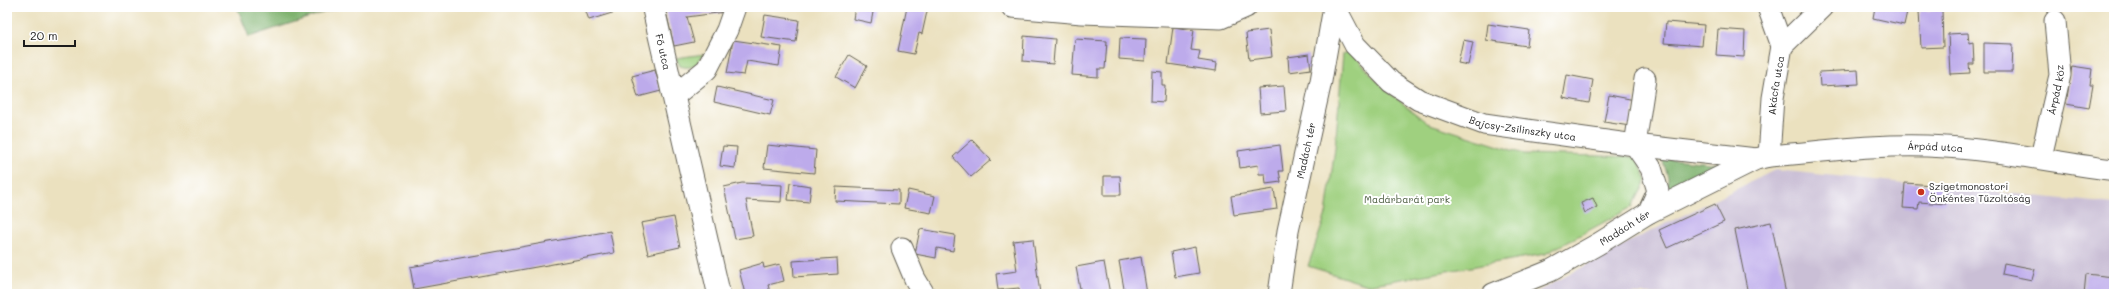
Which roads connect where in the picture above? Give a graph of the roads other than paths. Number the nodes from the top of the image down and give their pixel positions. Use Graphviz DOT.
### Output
graph roads {
  1 [pos="653,7"];
  2 [pos="736,7"];
  3 [pos="1012,7"];
  4 [pos="1246,7"];
  5 [pos="1335,7"];
  6 [pos="1768,7"];
  7 [pos="1822,7"];
  8 [pos="2055,21"];
  9 [pos="1782,46"];
  10 [pos="1646,79"];
  11 [pos="674,96"];
  12 [pos="1635,145"];
  13 [pos="1762,157"];
  14 [pos="2041,157"];
  15 [pos="2114,170"];
  16 [pos="1648,213"];
  17 [pos="902,248"];
  18 [pos="719,294"];
  19 [pos="924,294"];
  20 [pos="1279,294"];
  21 [pos="1493,294"];
  1 -- 11 [label="main road, Fő utca"];
  2 -- 11 [label="street"];
  3 -- 4 [label="street"];
  5 -- 12 [label="street, Bajcsy-Zsilinszky utca"];
  5 -- 20 [label="street, Madách tér"];
  6 -- 9 [label="street"];
  7 -- 9 [label="street, Akácfa utca"];
  8 -- 14 [label="street, Árpád köz"];
  9 -- 13 [label="street, Akácfa utca"];
  10 -- 12 [label="street"];
  11 -- 18 [label="main road, Fő utca"];
  12 -- 13 [label="street, Bajcsy-Zsilinszky utca"];
  12 -- 16 [label="street"];
  13 -- 14 [label="street, Árpád utca"];
  13 -- 16 [label="street, Madách tér"];
  14 -- 15 [label="street, Árpád utca"];
  16 -- 21 [label="street, Madách tér"];
  17 -- 19 [label="street"];
}
